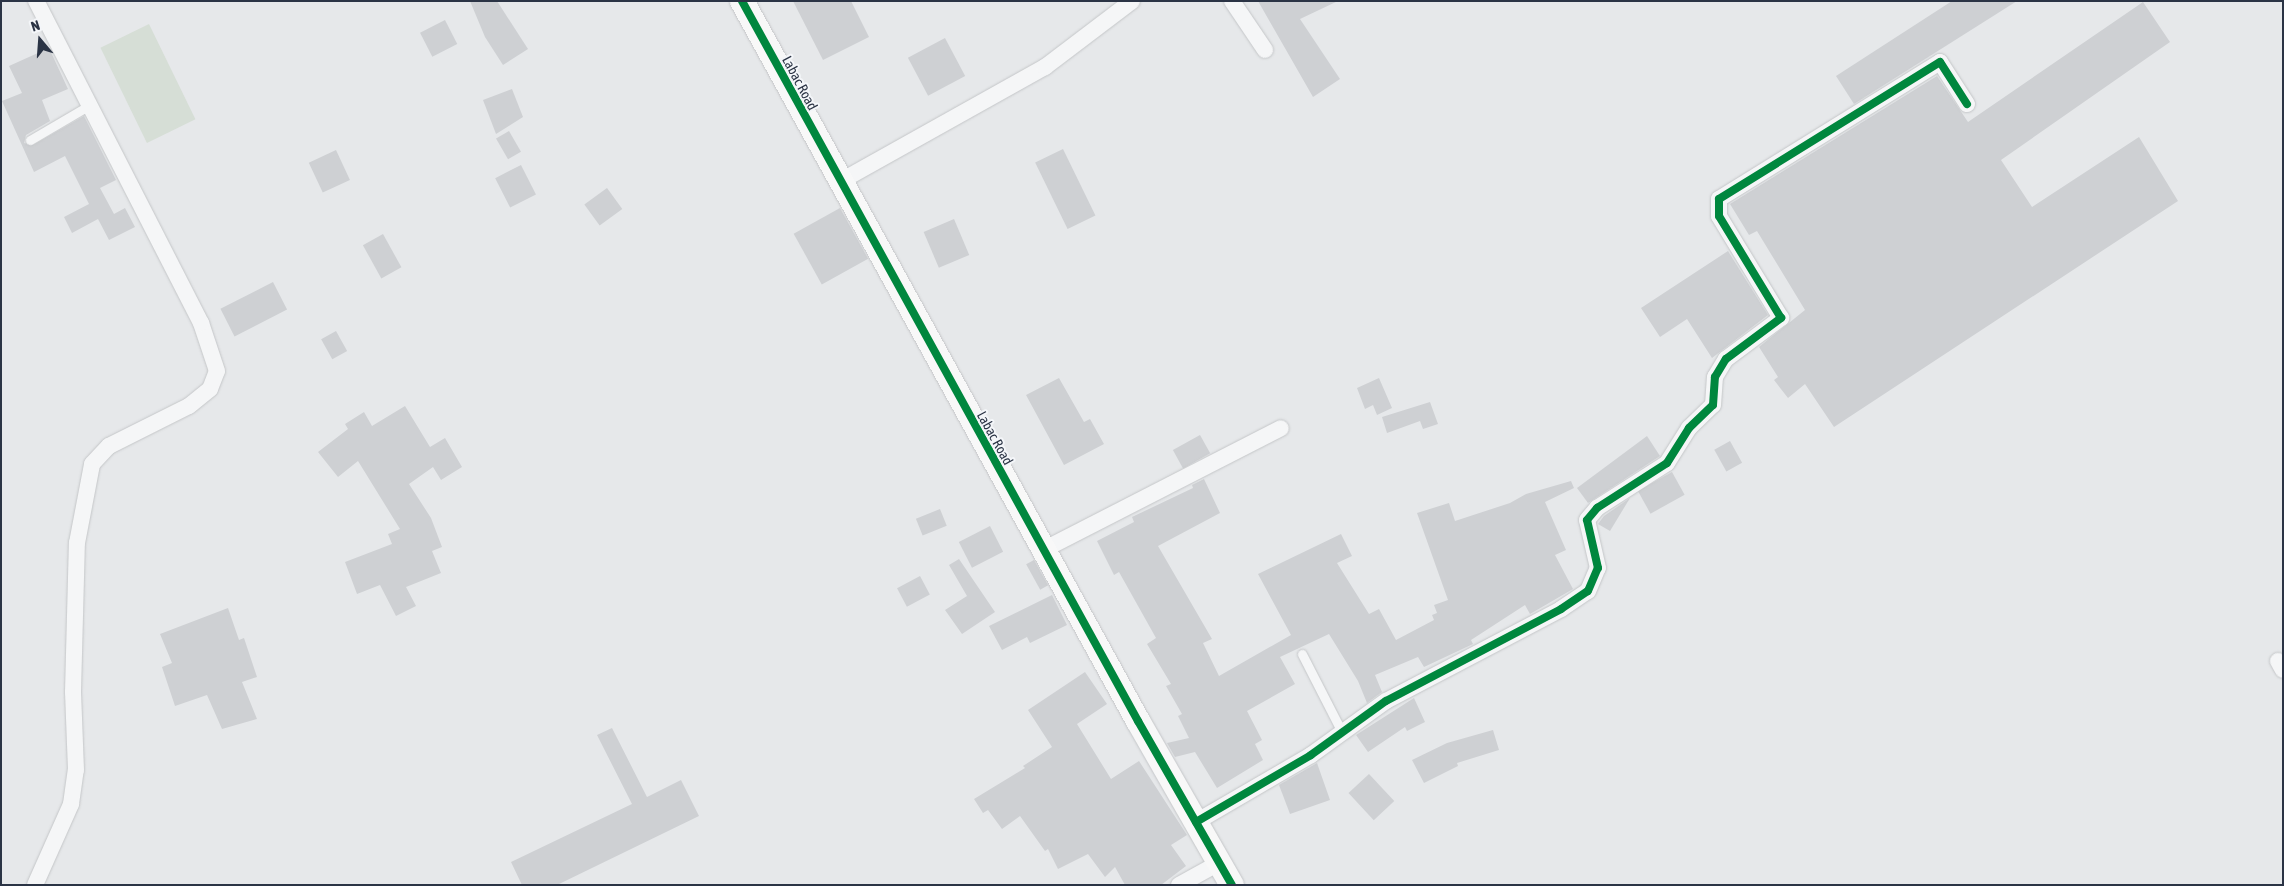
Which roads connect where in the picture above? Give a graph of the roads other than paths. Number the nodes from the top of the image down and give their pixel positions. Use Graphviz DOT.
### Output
graph roads {
  1 [pos="36,1"];
  2 [pos="742,1"];
  3 [pos="1132,1"];
  4 [pos="1232,1"];
  5 [pos="1265,50"];
  6 [pos="1966,104"];
  7 [pos="90,105"];
  8 [pos="30,140"];
  9 [pos="839,182"];
  10 [pos="1281,428"];
  11 [pos="1043,550"];
  12 [pos="1302,654"];
  13 [pos="1342,732"];
  14 [pos="1196,822"];
  15 [pos="1219,863"];
  16 [pos="35,885"];
  17 [pos="1179,885"];
  18 [pos="1232,885"];
  1 -- 7 [label="street"];
  2 -- 9 [label="street, Labac Road"];
  3 -- 9 [label="street"];
  4 -- 5 [label="street"];
  6 -- 13 [label="street"];
  7 -- 8 [label="lane"];
  7 -- 16 [label="street"];
  9 -- 11 [label="street, Labac Road"];
  10 -- 11 [label="street"];
  11 -- 14 [label="street, Labac Road"];
  12 -- 13 [label="lane"];
  13 -- 14 [label="street"];
  14 -- 15 [label="street, Labac Road"];
  15 -- 17 [label="street"];
  15 -- 18 [label="street, Labac Road"];
}
